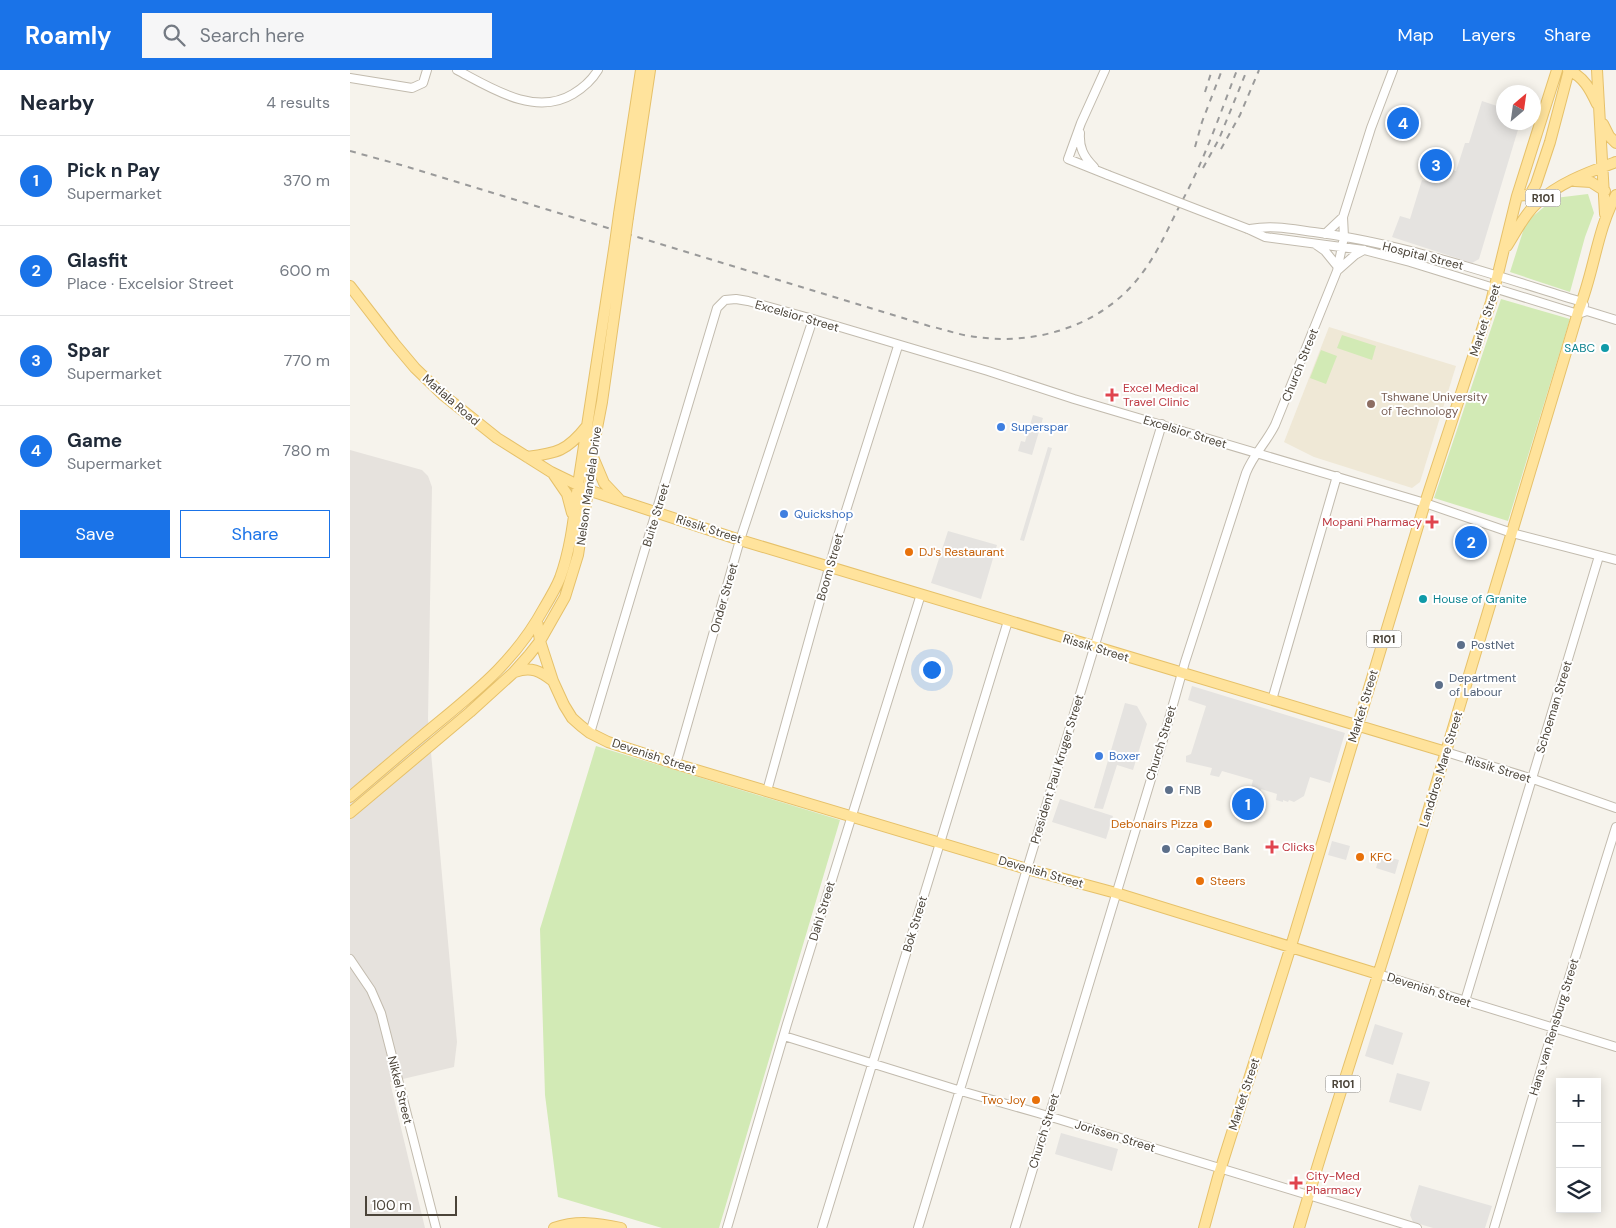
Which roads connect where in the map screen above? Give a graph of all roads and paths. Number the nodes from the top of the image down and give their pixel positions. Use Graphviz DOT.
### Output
graph roads {
  1 [pos="427,70"];
  2 [pos="457,70"];
  3 [pos="598,70"];
  4 [pos="641,70"];
  5 [pos="650,70"];
  6 [pos="1105,70"];
  7 [pos="1393,70"];
  8 [pos="1557,70"];
  9 [pos="1569,70"];
  10 [pos="1597,70"];
  11 [pos="350,78"];
  12 [pos="1600,115"];
  13 [pos="1081,123"];
  14 [pos="1616,143"];
  15 [pos="1616,162"];
  16 [pos="1604,167"];
  17 [pos="1097,170"];
  18 [pos="1569,182"];
  19 [pos="1605,191"];
  20 [pos="1616,195"];
  21 [pos="1517,196"];
  22 [pos="624,215"];
  23 [pos="1344,217"];
  24 [pos="1605,217"];
  25 [pos="1249,229"];
  26 [pos="1325,234"];
  27 [pos="1344,237"];
  28 [pos="1314,243"];
  29 [pos="620,245"];
  30 [pos="1342,247"];
  31 [pos="1364,250"];
  32 [pos="1502,253"];
  33 [pos="1338,269"];
  34 [pos="1499,276"];
  35 [pos="350,286"];
  36 [pos="1495,289"];
  37 [pos="724,300"];
  38 [pos="1583,309"];
  39 [pos="813,320"];
  40 [pos="1616,320"];
  41 [pos="898,346"];
  42 [pos="1162,424"];
  43 [pos="587,426"];
  44 [pos="1256,452"];
  45 [pos="592,454"];
  46 [pos="527,457"];
  47 [pos="551,472"];
  48 [pos="1337,476"];
  49 [pos="578,485"];
  50 [pos="588,490"];
  51 [pos="622,502"];
  52 [pos="1425,503"];
  53 [pos="656,513"];
  54 [pos="574,522"];
  55 [pos="1512,533"];
  56 [pos="740,540"];
  57 [pos="1600,556"];
  58 [pos="1616,560"];
  59 [pos="830,566"];
  60 [pos="921,594"];
  61 [pos="537,620"];
  62 [pos="1008,620"];
  63 [pos="540,640"];
  64 [pos="1094,647"];
  65 [pos="513,673"];
  66 [pos="1182,674"];
  67 [pos="553,681"];
  68 [pos="1272,700"];
  69 [pos="1357,726"];
  70 [pos="590,732"];
  71 [pos="1446,752"];
  72 [pos="676,764"];
  73 [pos="1533,779"];
  74 [pos="767,790"];
  75 [pos="350,798"];
  76 [pos="1616,808"];
  77 [pos="350,813"];
  78 [pos="851,817"];
  79 [pos="1616,827"];
  80 [pos="940,842"];
  81 [pos="1027,869"];
  82 [pos="1116,893"];
  83 [pos="1290,946"];
  84 [pos="350,959"];
  85 [pos="1378,974"];
  86 [pos="1465,1001"];
  87 [pos="1553,1029"];
  88 [pos="784,1036"];
  89 [pos="1616,1047"];
  90 [pos="871,1064"];
  91 [pos="960,1091"];
  92 [pos="1048,1116"];
  93 [pos="1221,1168"];
  94 [pos="1309,1195"];
  95 [pos="436,1228"];
  96 [pos="554,1228"];
  97 [pos="621,1228"];
  98 [pos="727,1228"];
  99 [pos="822,1228"];
  100 [pos="918,1228"];
  101 [pos="1015,1228"];
  102 [pos="1204,1228"];
  103 [pos="1298,1228"];
  104 [pos="1417,1228"];
  105 [pos="1494,1228"];
  1 -- 11 [label="street"];
  2 -- 3 [label="street"];
  4 -- 22 [label="main road, Nelson Mandela Drive"];
  5 -- 22 [label="main road, Nelson Mandela Drive"];
  6 -- 13 [label="street"];
  7 -- 23 [label="street, Church Street"];
  8 -- 21 [label="main road, Market Street"];
  9 -- 12 [label="main road"];
  9 -- 21 [label="main road"];
  10 -- 12 [label="main road"];
  12 -- 14 [label="main road"];
  12 -- 16 [label="main road"];
  13 -- 17 [label="street"];
  13 -- 17 [label="street"];
  15 -- 16 [label="main road, R101"];
  16 -- 18 [label="main road, R101"];
  16 -- 19 [label="main road"];
  17 -- 25 [label="street, bridge"];
  18 -- 19 [label="main road"];
  18 -- 32 [label="main road, R101"];
  19 -- 24 [label="main road"];
  20 -- 24 [label="main road, Landdros Mare Street / R101"];
  21 -- 32 [label="main road, Market Street"];
  22 -- 29 [label="main road, Nelson Mandela Drive, bridge"];
  23 -- 26 [label="street"];
  23 -- 27 [label="street, Church Street"];
  24 -- 38 [label="main road, Landdros Mare Street / R101"];
  25 -- 26 [label="street, Hospital Street"];
  25 -- 28 [label="street, Hospital Street"];
  26 -- 27 [label="street, Hospital Street"];
  27 -- 30 [label="street, Church Street"];
  27 -- 34 [label="street, Hospital Street"];
  28 -- 30 [label="street, Hospital Street"];
  28 -- 33 [label="street"];
  29 -- 43 [label="main road, Nelson Mandela Drive"];
  29 -- 45 [label="main road, Nelson Mandela Drive"];
  30 -- 31 [label="street, Hospital Street"];
  30 -- 33 [label="street, Church Street"];
  31 -- 33 [label="street, Church Street"];
  31 -- 36 [label="street, Hospital Street"];
  32 -- 34 [label="main road, Market Street / R101"];
  33 -- 44 [label="street, Church Street"];
  34 -- 36 [label="main road, Market Street / R101"];
  34 -- 38 [label="street, Hospital Street"];
  35 -- 46 [label="main road, Matlala Road"];
  36 -- 38 [label="street, Hospital Street"];
  36 -- 52 [label="main road, Market Street / R101"];
  37 -- 39 [label="street, Excelsior Street"];
  37 -- 53 [label="street, Buite Street"];
  38 -- 40 [label="street, Hospital Street"];
  38 -- 55 [label="main road, Landdros Mare Street / R101"];
  39 -- 41 [label="street, Excelsior Street"];
  39 -- 56 [label="street, Onder Street"];
  41 -- 42 [label="street, Excelsior Street"];
  41 -- 59 [label="street, Boom Street"];
  42 -- 44 [label="street, Excelsior Street"];
  42 -- 64 [label="street, President Paul Kruger Street"];
  43 -- 46 [label="main road"];
  43 -- 49 [label="main road, Nelson Mandela Drive"];
  44 -- 48 [label="street, Excelsior Street"];
  44 -- 66 [label="street, Church Street"];
  45 -- 50 [label="main road, Nelson Mandela Drive"];
  45 -- 51 [label="main road"];
  46 -- 47 [label="main road, Matlala Road"];
  47 -- 49 [label="main road, Matlala Road"];
  47 -- 54 [label="main road"];
  48 -- 52 [label="street, Excelsior Street"];
  48 -- 68 [label="street"];
  49 -- 50 [label="main road, Rissik Street"];
  49 -- 54 [label="main road, Nelson Mandela Drive"];
  50 -- 51 [label="main road, Rissik Street"];
  50 -- 63 [label="main road, Nelson Mandela Drive"];
  51 -- 53 [label="main road, Rissik Street"];
  52 -- 55 [label="street, Excelsior Street"];
  52 -- 69 [label="main road, Market Street / R101"];
  53 -- 56 [label="main road, Rissik Street"];
  53 -- 70 [label="street, Buite Street"];
  54 -- 61 [label="main road, Nelson Mandela Drive"];
  55 -- 57 [label="street, Excelsior Street"];
  55 -- 71 [label="main road, Landdros Mare Street / R101"];
  56 -- 59 [label="main road, Rissik Street"];
  56 -- 72 [label="street, Onder Street"];
  57 -- 58 [label="street, Excelsior Street"];
  57 -- 73 [label="street, Schoeman Street"];
  59 -- 60 [label="main road, Rissik Street"];
  59 -- 74 [label="street, Boom Street"];
  60 -- 62 [label="main road, Rissik Street"];
  60 -- 78 [label="street, Dahl Street"];
  61 -- 63 [label="main road, Devenish Street"];
  61 -- 75 [label="main road, Nelson Mandela Drive"];
  62 -- 64 [label="main road, Rissik Street"];
  62 -- 80 [label="street, Bok Street"];
  63 -- 65 [label="main road, Nelson Mandela Drive"];
  63 -- 67 [label="main road, Devenish Street"];
  64 -- 66 [label="main road, Rissik Street"];
  64 -- 81 [label="street, President Paul Kruger Street"];
  65 -- 67 [label="main road"];
  65 -- 77 [label="main road, Nelson Mandela Drive"];
  66 -- 68 [label="main road, Rissik Street"];
  66 -- 82 [label="street, Church Street"];
  67 -- 70 [label="main road, Devenish Street"];
  68 -- 69 [label="main road, Rissik Street"];
  69 -- 71 [label="main road, Rissik Street"];
  69 -- 83 [label="main road, Market Street / R101"];
  70 -- 72 [label="main road, Devenish Street"];
  71 -- 73 [label="street, Rissik Street"];
  71 -- 85 [label="main road, Landdros Mare Street / R101"];
  72 -- 74 [label="main road, Devenish Street"];
  73 -- 76 [label="street, Rissik Street"];
  73 -- 86 [label="street, Schoeman Street"];
  74 -- 78 [label="main road, Devenish Street"];
  78 -- 80 [label="main road, Devenish Street"];
  78 -- 88 [label="street, Dahl Street"];
  79 -- 87 [label="street, Hans van Rensburg Street"];
  80 -- 81 [label="main road, Devenish Street"];
  80 -- 90 [label="street, Bok Street"];
  81 -- 82 [label="main road, Devenish Street"];
  81 -- 91 [label="street, President Paul Kruger Street"];
  82 -- 83 [label="main road, Devenish Street"];
  82 -- 92 [label="street, Church Street"];
  83 -- 85 [label="main road, Devenish Street"];
  83 -- 93 [label="main road, Market Street / R101"];
  84 -- 95 [label="street, Nikkel Street"];
  85 -- 86 [label="street, Devenish Street"];
  85 -- 94 [label="main road, Landdros Mare Street / R101"];
  86 -- 87 [label="street, Devenish Street"];
  87 -- 89 [label="street, Devenish Street"];
  87 -- 105 [label="street, Hans van Rensburg Street"];
  88 -- 90 [label="street, Jorissen Street"];
  88 -- 98 [label="street, Dahl Street"];
  90 -- 91 [label="street, Jorissen Street"];
  90 -- 99 [label="street, Bok Street"];
  91 -- 92 [label="street, Jorissen Street"];
  91 -- 100 [label="street, President Paul Kruger Street"];
  92 -- 93 [label="street, Jorissen Street"];
  92 -- 101 [label="street, Church Street"];
  93 -- 94 [label="street, Jorissen Street"];
  93 -- 102 [label="main road, Market Street / R101"];
  94 -- 103 [label="main road, Landdros Mare Street / R101"];
  94 -- 104 [label="street, Jorissen Street"];
  96 -- 97 [label="main road"];
}
